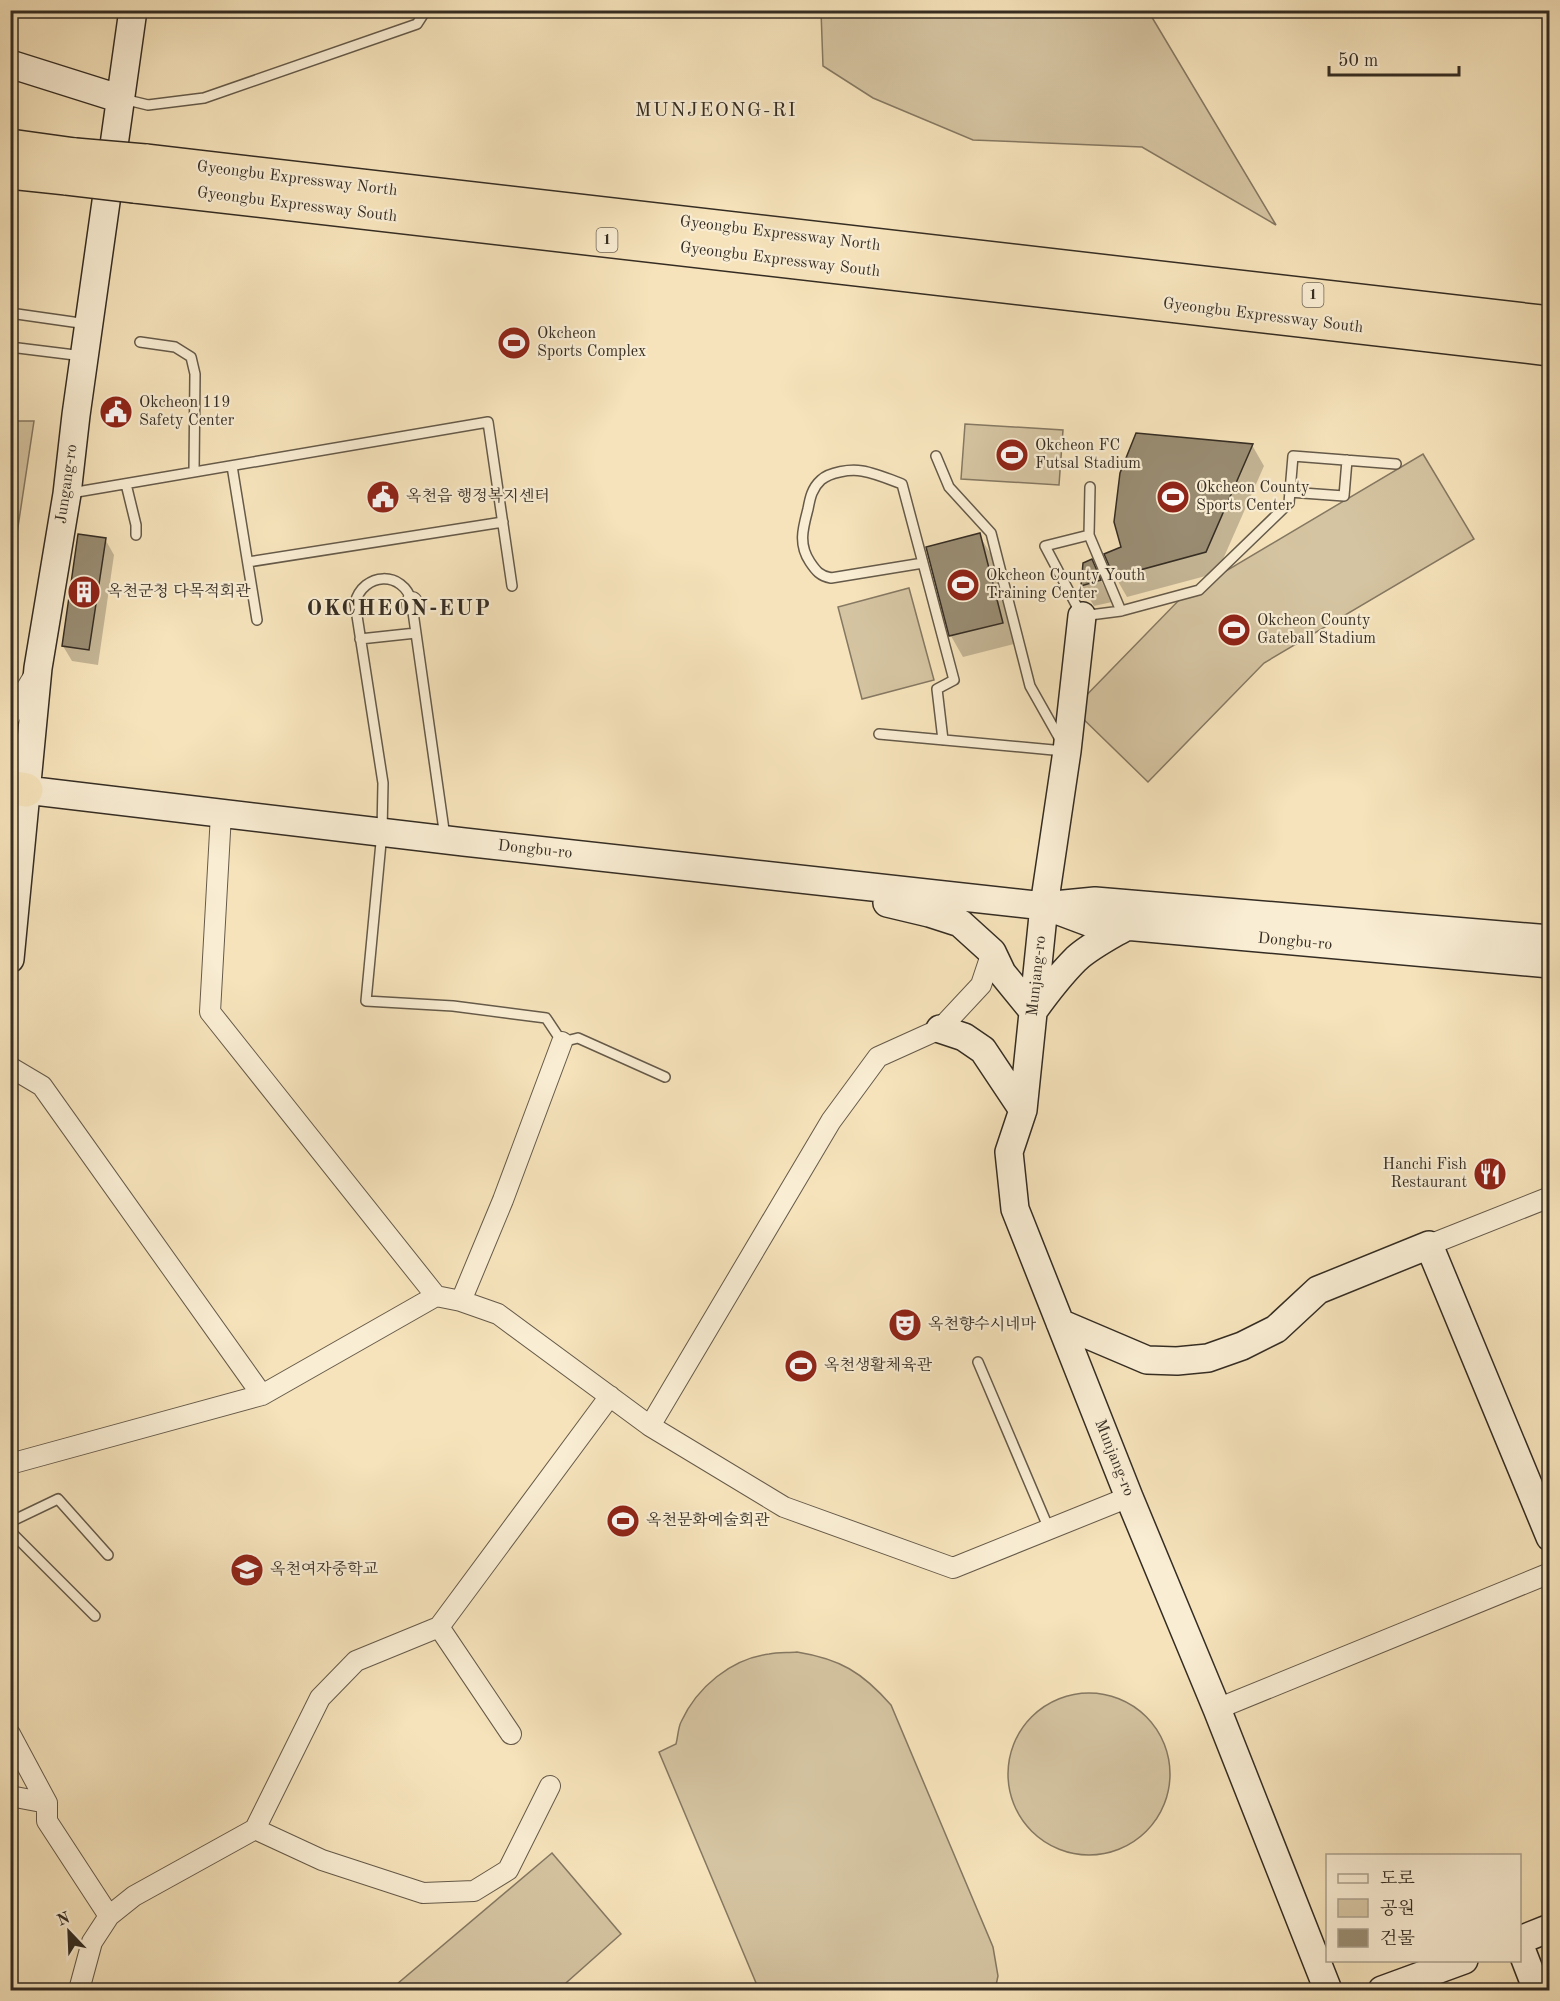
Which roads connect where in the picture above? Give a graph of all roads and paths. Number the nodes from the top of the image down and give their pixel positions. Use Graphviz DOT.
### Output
graph roads {
  1 [pos="133,10"];
  2 [pos="426,10"];
  3 [pos="10,64"];
  4 [pos="121,99"];
  5 [pos="10,146"];
  6 [pos="71,167"];
  7 [pos="10,172"];
  8 [pos="140,174"];
  9 [pos="10,313"];
  10 [pos="1550,323"];
  11 [pos="89,324"];
  12 [pos="140,342"];
  13 [pos="10,347"];
  14 [pos="1550,349"];
  15 [pos="85,356"];
  16 [pos="936,456"];
  17 [pos="1347,460"];
  18 [pos="1396,464"];
  19 [pos="232,466"];
  20 [pos="194,472"];
  21 [pos="126,484"];
  22 [pos="1090,487"];
  23 [pos="1289,492"];
  24 [pos="67,494"];
  25 [pos="503,522"];
  26 [pos="136,535"];
  27 [pos="1089,535"];
  28 [pos="248,562"];
  29 [pos="924,563"];
  30 [pos="512,586"];
  31 [pos="1121,611"];
  32 [pos="1082,616"];
  33 [pos="257,620"];
  34 [pos="416,633"];
  35 [pos="360,639"];
  36 [pos="38,668"];
  37 [pos="10,716"];
  38 [pos="879,734"];
  39 [pos="943,740"];
  40 [pos="1067,751"];
  41 [pos="16,794"];
  42 [pos="221,814"];
  43 [pos="382,832"];
  44 [pos="445,839"];
  45 [pos="872,887"];
  46 [pos="1044,906"];
  47 [pos="1127,927"];
  48 [pos="1550,939"];
  49 [pos="992,952"];
  50 [pos="10,959"];
  51 [pos="1550,964"];
  52 [pos="1033,1011"];
  53 [pos="940,1029"];
  54 [pos="562,1042"];
  55 [pos="10,1067"];
  56 [pos="664,1077"];
  57 [pos="1023,1110"];
  58 [pos="1550,1197"];
  59 [pos="1429,1245"];
  60 [pos="436,1296"];
  61 [pos="461,1301"];
  62 [pos="1060,1323"];
  63 [pos="978,1362"];
  64 [pos="262,1395"];
  65 [pos="610,1396"];
  66 [pos="650,1426"];
  67 [pos="10,1464"];
  68 [pos="1129,1497"];
  69 [pos="10,1522"];
  70 [pos="1049,1529"];
  71 [pos="10,1531"];
  72 [pos="1550,1537"];
  73 [pos="108,1555"];
  74 [pos="1550,1573"];
  75 [pos="95,1616"];
  76 [pos="439,1627"];
  77 [pos="1217,1709"];
  78 [pos="10,1734"];
  79 [pos="511,1734"];
  80 [pos="550,1786"];
  81 [pos="10,1796"];
  82 [pos="47,1803"];
  83 [pos="255,1829"];
  84 [pos="109,1916"];
  85 [pos="1550,1928"];
  86 [pos="1521,1940"];
  87 [pos="1521,1950"];
  88 [pos="1459,1962"];
  89 [pos="79,1990"];
  90 [pos="1328,1990"];
  91 [pos="1382,1990"];
  92 [pos="1537,1990"];
  1 -- 4 [label="street, Jungang-ro"];
  2 -- 4 [label="lane"];
  3 -- 4 [label="street"];
  4 -- 11 [label="street, Jungang-ro"];
  5 -- 6 [label="highway, Gyeongbu Expressway North / 1"];
  6 -- 7 [label="highway, 1"];
  6 -- 8 [label="highway, Gyeongbu Expressway North / 1, bridge"];
  8 -- 10 [label="highway, Gyeongbu Expressway North / 1"];
  8 -- 14 [label="highway, Gyeongbu Expressway South / 1"];
  9 -- 11 [label="lane"];
  11 -- 15 [label="street, Jungang-ro"];
  12 -- 20 [label="lane"];
  13 -- 15 [label="lane"];
  15 -- 24 [label="street, Jungang-ro"];
  16 -- 40 [label="lane"];
  17 -- 18 [label="lane"];
  17 -- 23 [label="lane"];
  17 -- 23 [label="lane"];
  19 -- 20 [label="lane"];
  19 -- 25 [label="lane"];
  19 -- 28 [label="lane"];
  20 -- 21 [label="lane"];
  21 -- 24 [label="lane"];
  21 -- 26 [label="lane"];
  22 -- 27 [label="lane"];
  23 -- 31 [label="lane"];
  24 -- 36 [label="street, Jungang-ro"];
  25 -- 28 [label="lane"];
  25 -- 30 [label="lane"];
  27 -- 31 [label="lane"];
  27 -- 32 [label="lane"];
  28 -- 33 [label="lane"];
  29 -- 29 [label="lane"];
  29 -- 39 [label="lane"];
  31 -- 32 [label="lane"];
  32 -- 40 [label="street, Munjang-ro"];
  34 -- 35 [label="lane"];
  34 -- 35 [label="lane"];
  34 -- 44 [label="lane"];
  35 -- 43 [label="lane"];
  36 -- 37 [label="street"];
  36 -- 41 [label="street, Jungang-ro"];
  38 -- 39 [label="lane"];
  39 -- 40 [label="lane"];
  40 -- 46 [label="street, Munjang-ro"];
  41 -- 42 [label="street, Dongbu-ro"];
  41 -- 50 [label="street, Jungang-ro"];
  42 -- 43 [label="street, Dongbu-ro"];
  42 -- 60 [label="street"];
  43 -- 44 [label="street, Dongbu-ro"];
  43 -- 54 [label="lane"];
  44 -- 45 [label="street, Dongbu-ro"];
  45 -- 46 [label="street, Dongbu-ro"];
  45 -- 49 [label="street"];
  46 -- 47 [label="street, Dongbu-ro"];
  46 -- 48 [label="street, Dongbu-ro"];
  46 -- 52 [label="street, Munjang-ro"];
  47 -- 51 [label="street, Dongbu-ro"];
  47 -- 52 [label="street"];
  49 -- 52 [label="street"];
  49 -- 53 [label="street"];
  52 -- 57 [label="street, Munjang-ro"];
  53 -- 57 [label="street"];
  53 -- 66 [label="street"];
  54 -- 56 [label="lane"];
  54 -- 61 [label="street"];
  55 -- 64 [label="street"];
  57 -- 62 [label="street, Munjang-ro"];
  58 -- 59 [label="street"];
  59 -- 62 [label="street"];
  59 -- 72 [label="street"];
  60 -- 61 [label="street"];
  60 -- 64 [label="street"];
  61 -- 65 [label="street"];
  62 -- 68 [label="street, Munjang-ro"];
  63 -- 70 [label="lane"];
  64 -- 67 [label="street"];
  65 -- 66 [label="street"];
  65 -- 76 [label="street"];
  66 -- 70 [label="street"];
  68 -- 70 [label="street"];
  68 -- 77 [label="street, Munjang-ro"];
  69 -- 73 [label="lane"];
  71 -- 75 [label="lane"];
  74 -- 77 [label="street"];
  76 -- 79 [label="street"];
  76 -- 83 [label="street"];
  77 -- 90 [label="street, Munjang-ro"];
  78 -- 82 [label="street"];
  80 -- 83 [label="street"];
  81 -- 82 [label="street"];
  82 -- 84 [label="street"];
  83 -- 84 [label="street"];
  84 -- 89 [label="street"];
  85 -- 86 [label="street"];
  87 -- 92 [label="street"];
  88 -- 91 [label="street"];
}
